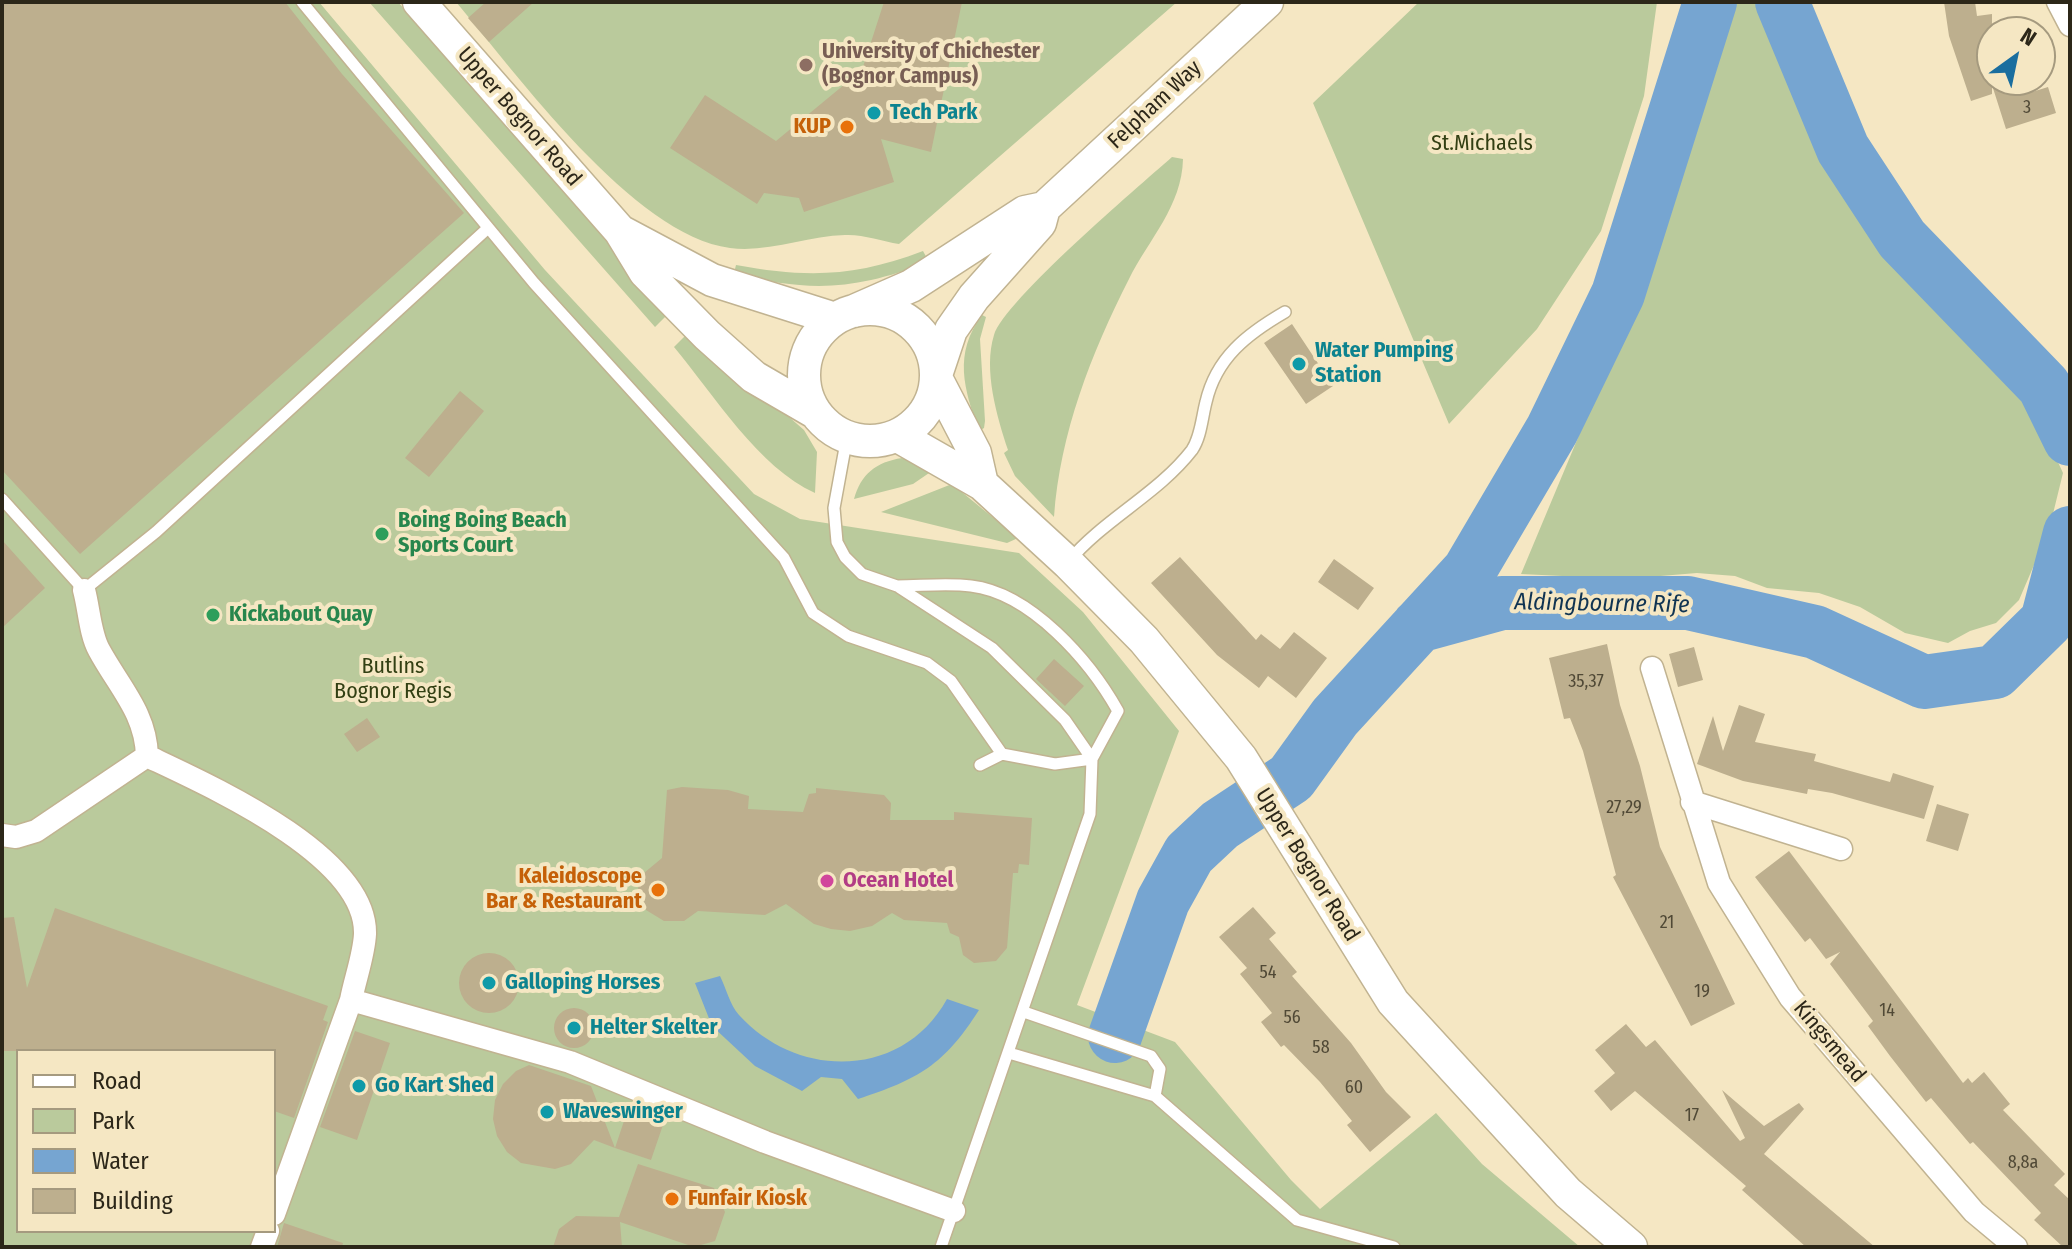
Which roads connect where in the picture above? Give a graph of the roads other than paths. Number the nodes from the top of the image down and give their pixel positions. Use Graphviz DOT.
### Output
graph roads {
  1 [pos="302,2"];
  2 [pos="419,2"];
  3 [pos="1267,2"];
  4 [pos="2058,2"];
  5 [pos="2070,25"];
  6 [pos="1044,208"];
  7 [pos="488,228"];
  8 [pos="620,231"];
  9 [pos="1285,312"];
  10 [pos="844,315"];
  11 [pos="937,375"];
  12 [pos="816,413"];
  13 [pos="898,436"];
  14 [pos="847,437"];
  15 [pos="982,484"];
  16 [pos="2,499"];
  17 [pos="1068,563"];
  18 [pos="897,586"];
  19 [pos="84,590"];
  20 [pos="1652,668"];
  21 [pos="1002,754"];
  22 [pos="147,756"];
  23 [pos="1092,759"];
  24 [pos="980,765"];
  25 [pos="1692,802"];
  26 [pos="2,835"];
  27 [pos="1841,849"];
  28 [pos="351,1000"];
  29 [pos="1024,1012"];
  30 [pos="1009,1053"];
  31 [pos="1155,1096"];
  32 [pos="276,1208"];
  33 [pos="954,1211"];
  34 [pos="941,1247"];
  35 [pos="1394,1247"];
  36 [pos="1631,1247"];
  37 [pos="2016,1247"];
  1 -- 7 [label="lane"];
  2 -- 8 [label="main road, Upper Bognor Road"];
  3 -- 6 [label="main road, Felpham Way"];
  4 -- 5 [label="street"];
  6 -- 10 [label="main road, Felpham Way"];
  6 -- 11 [label="main road, Felpham Way"];
  7 -- 19 [label="lane"];
  7 -- 21 [label="lane"];
  8 -- 10 [label="main road, Upper Bognor Road"];
  8 -- 12 [label="main road, Upper Bognor Road"];
  9 -- 17 [label="lane"];
  10 -- 11 [label="main road"];
  10 -- 12 [label="main road"];
  11 -- 13 [label="main road"];
  11 -- 15 [label="main road"];
  12 -- 14 [label="main road"];
  13 -- 14 [label="main road"];
  13 -- 15 [label="main road, Upper Bognor Road"];
  14 -- 18 [label="lane"];
  15 -- 17 [label="main road, Upper Bognor Road"];
  16 -- 19 [label="lane"];
  17 -- 36 [label="main road, Upper Bognor Road"];
  18 -- 23 [label="lane"];
  18 -- 23 [label="lane"];
  19 -- 22 [label="street"];
  20 -- 25 [label="street, Kingsmead"];
  21 -- 23 [label="lane"];
  21 -- 24 [label="lane"];
  22 -- 26 [label="street"];
  22 -- 28 [label="street"];
  23 -- 29 [label="lane"];
  25 -- 27 [label="street"];
  25 -- 37 [label="street, Kingsmead"];
  28 -- 32 [label="street"];
  28 -- 33 [label="street"];
  29 -- 30 [label="lane"];
  29 -- 31 [label="lane"];
  30 -- 31 [label="lane"];
  30 -- 33 [label="lane"];
  31 -- 35 [label="lane"];
  33 -- 34 [label="lane"];
}
